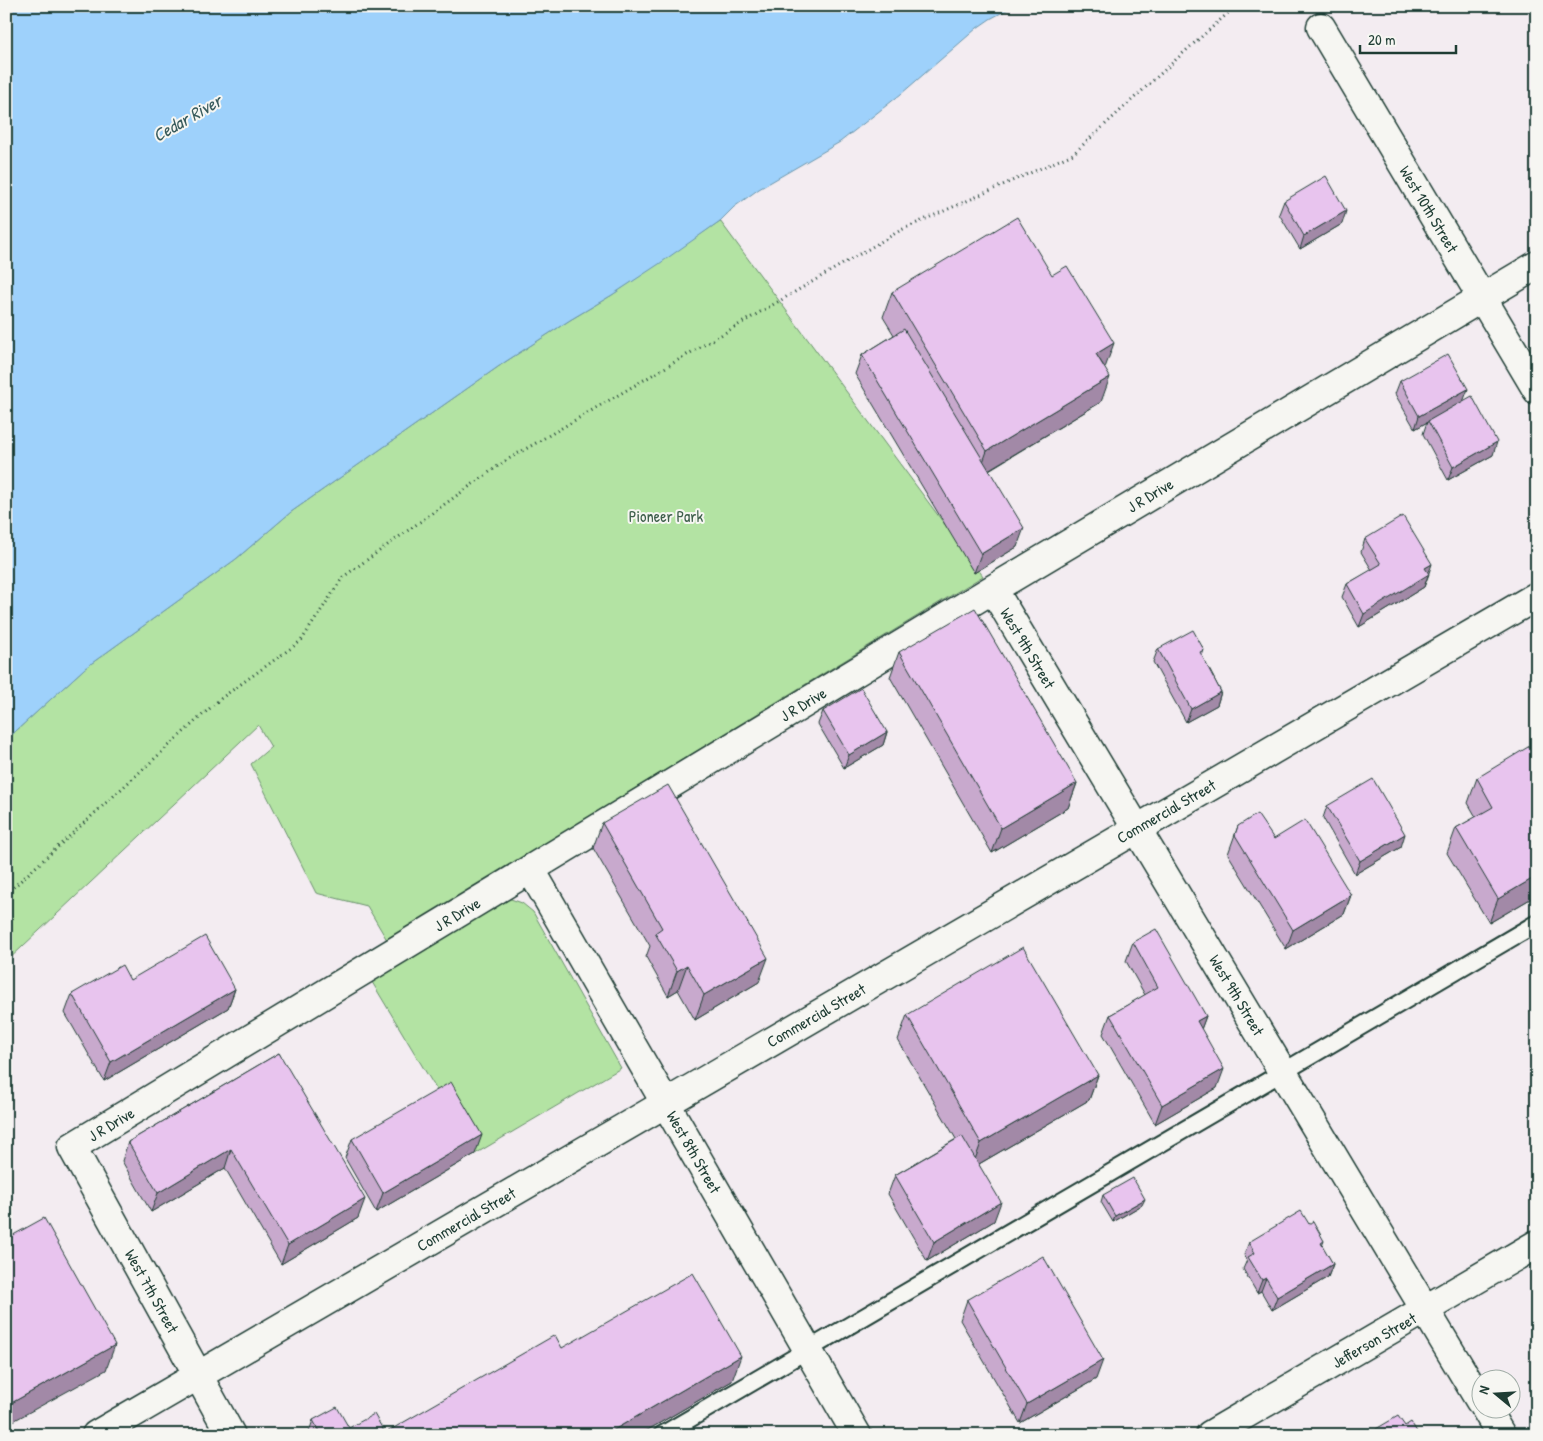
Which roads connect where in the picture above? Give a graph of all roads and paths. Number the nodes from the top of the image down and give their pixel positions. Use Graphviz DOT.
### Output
graph roads {
  1 [pos="1236,6"];
  2 [pos="1321,27"];
  3 [pos="1537,265"];
  4 [pos="1482,298"];
  5 [pos="1537,390"];
  6 [pos="993,589"];
  7 [pos="1537,596"];
  8 [pos="1137,828"];
  9 [pos="532,870"];
  10 [pos="6,894"];
  11 [pos="1537,923"];
  12 [pos="1283,1072"];
  13 [pos="666,1103"];
  14 [pos="72,1147"];
  15 [pos="1537,1244"];
  16 [pos="1426,1309"];
  17 [pos="808,1350"];
  18 [pos="198,1375"];
  19 [pos="1470,1384"];
  20 [pos="1491,1418"];
  21 [pos="96,1435"];
  22 [pos="231,1435"];
  23 [pos="662,1435"];
  24 [pos="857,1435"];
  25 [pos="1210,1435"];
  26 [pos="1501,1435"];
  1 -- 10 [label="path"];
  2 -- 4 [label="street, West 10th Street"];
  3 -- 4 [label="street, J R Drive"];
  4 -- 5 [label="street, West 10th Street"];
  4 -- 6 [label="street, J R Drive"];
  6 -- 8 [label="street, West 9th Street"];
  6 -- 9 [label="street, J R Drive"];
  7 -- 8 [label="street, Commercial Street"];
  8 -- 12 [label="street, West 9th Street"];
  8 -- 13 [label="street, Commercial Street"];
  9 -- 13 [label="street, West 8th Street"];
  9 -- 14 [label="street, J R Drive"];
  11 -- 12 [label="lane"];
  12 -- 16 [label="street, West 9th Street"];
  12 -- 17 [label="lane"];
  13 -- 17 [label="street, West 8th Street"];
  13 -- 18 [label="street, Commercial Street"];
  14 -- 18 [label="street, West 7th Street"];
  15 -- 16 [label="street, Jefferson Street"];
  16 -- 19 [label="street, West 9th Street"];
  16 -- 25 [label="street, Jefferson Street"];
  17 -- 23 [label="lane"];
  17 -- 24 [label="street, West 8th Street"];
  18 -- 21 [label="street, Commercial Street"];
  18 -- 22 [label="street, West 7th Street"];
  20 -- 26 [label="street"];
}
